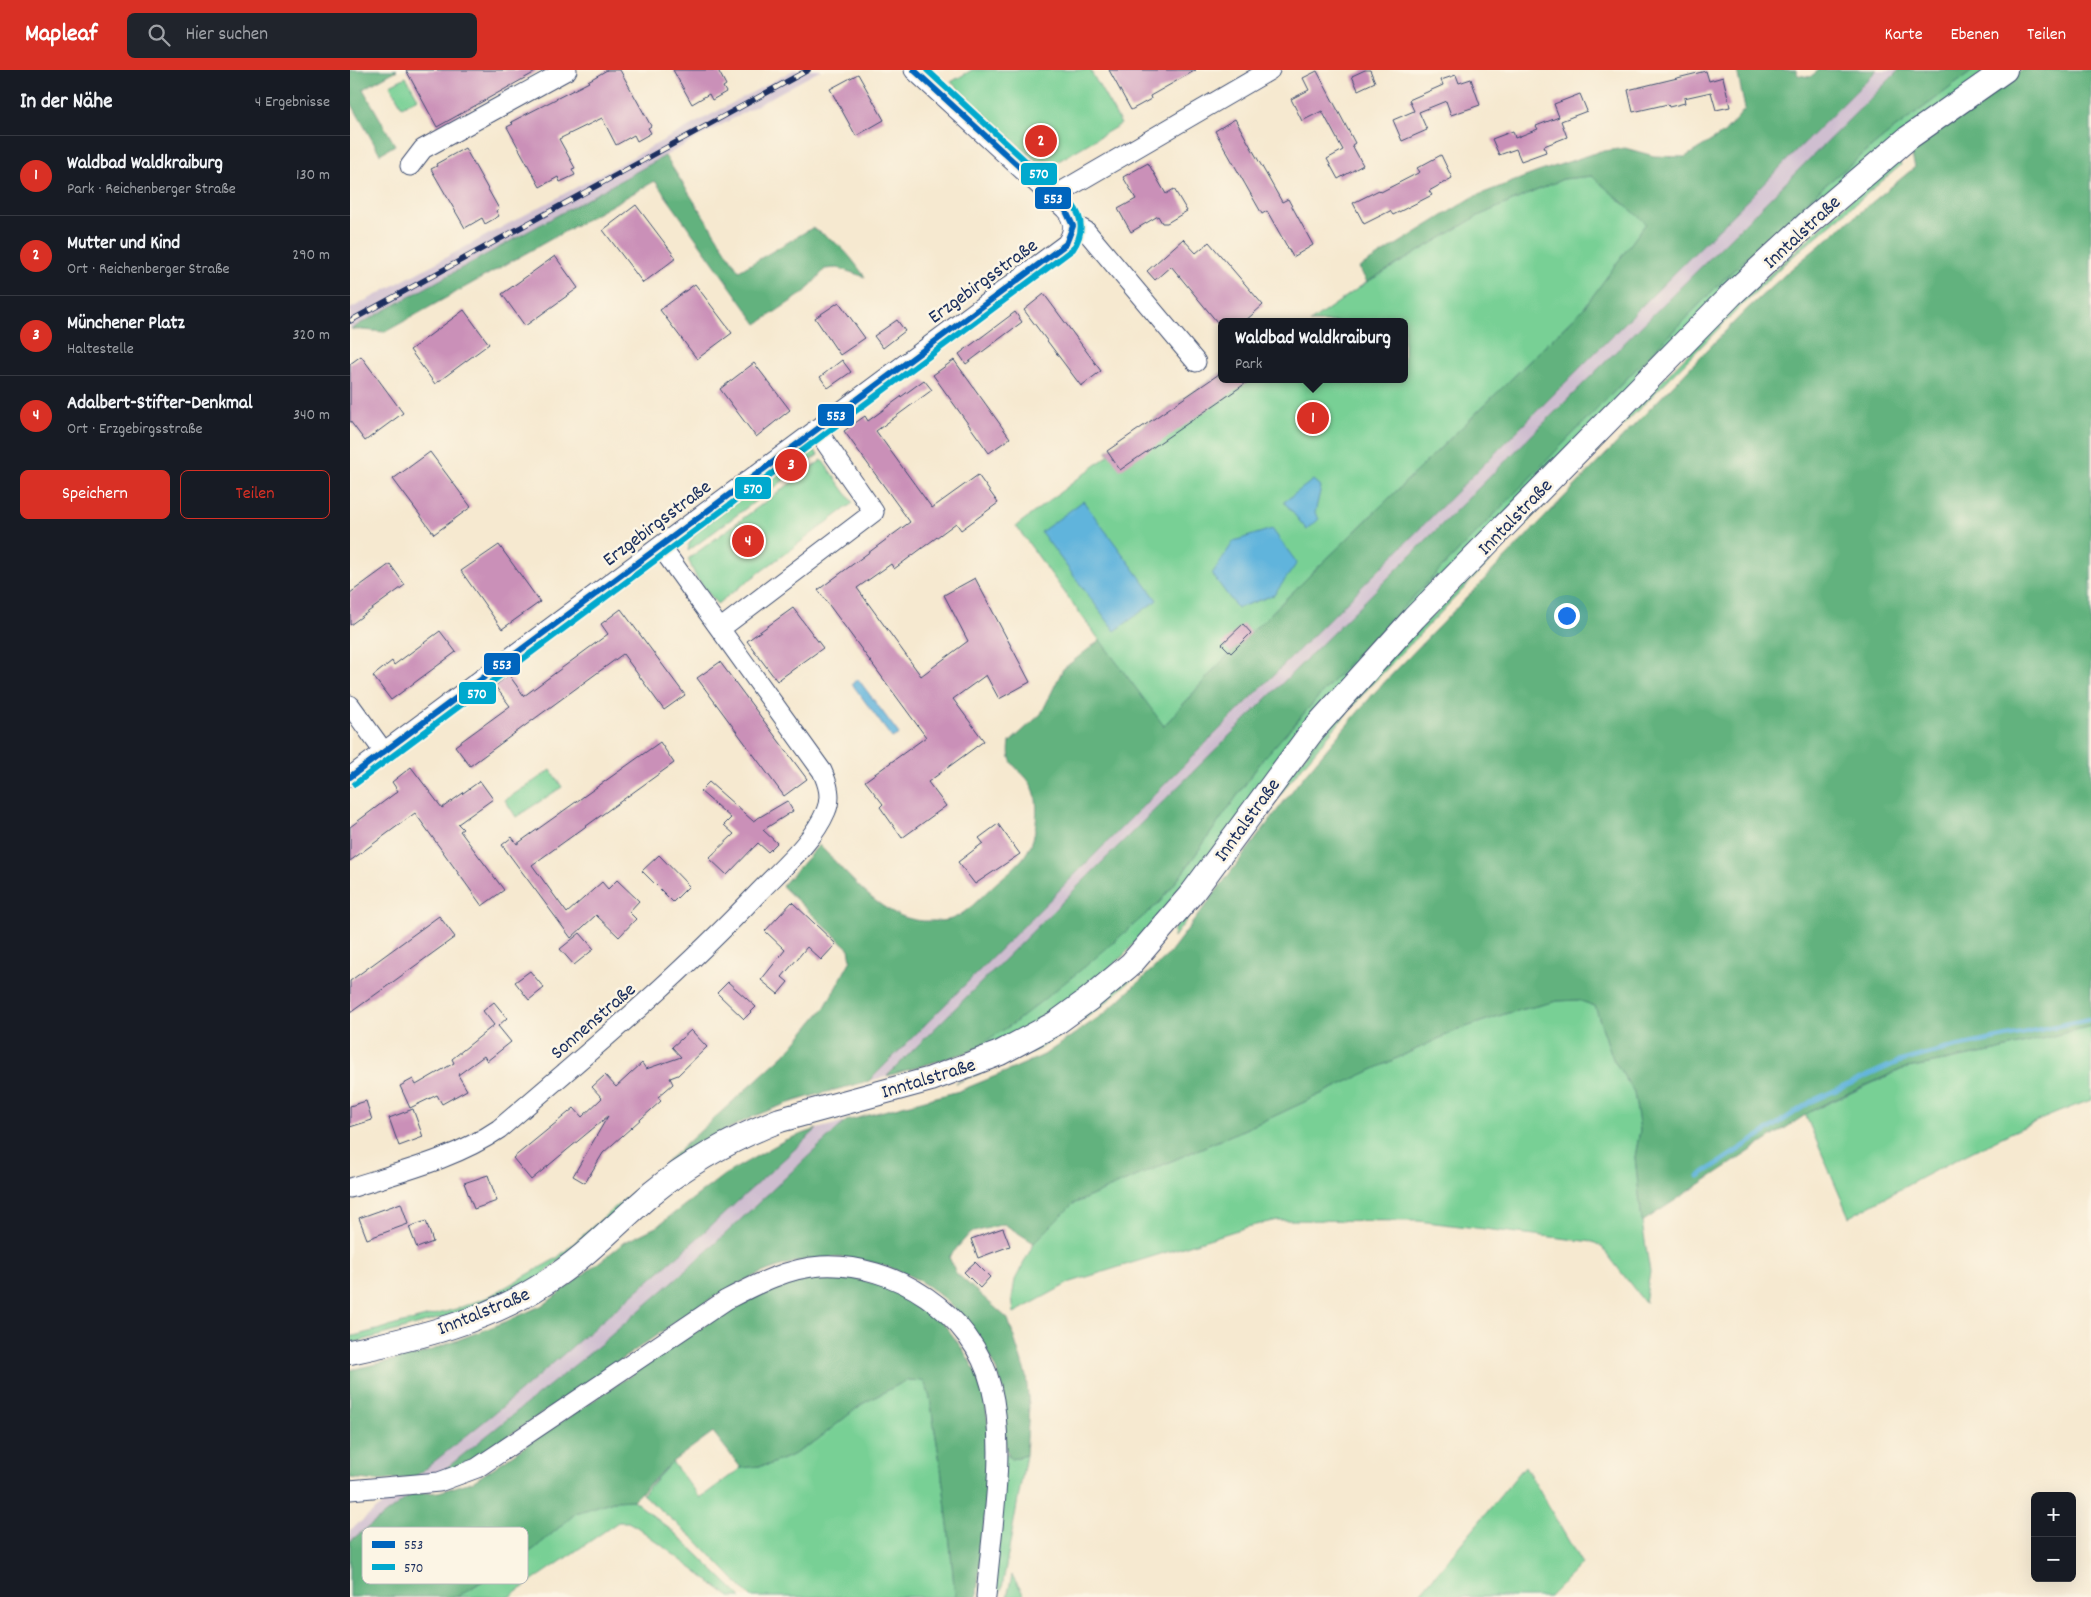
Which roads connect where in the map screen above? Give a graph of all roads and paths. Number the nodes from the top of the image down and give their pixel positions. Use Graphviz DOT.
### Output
graph roads {
  1 [pos="567,70"];
  2 [pos="914,70"];
  3 [pos="1270,70"];
  4 [pos="2005,70"];
  5 [pos="410,166"];
  6 [pos="1052,196"];
  7 [pos="1073,224"];
  8 [pos="1196,362"];
  9 [pos="816,429"];
  10 [pos="661,547"];
  11 [pos="720,629"];
  12 [pos="350,705"];
  13 [pos="384,752"];
  14 [pos="350,777"];
  15 [pos="350,1188"];
  16 [pos="350,1352"];
  17 [pos="350,1490"];
  18 [pos="986,1597"];
  1 -- 5 [label="street"];
  2 -- 6 [label="street"];
  3 -- 6 [label="street"];
  4 -- 16 [label="main road, Inntalstraße"];
  6 -- 7 [label="street"];
  7 -- 8 [label="street"];
  7 -- 9 [label="street, Erzgebirgsstraße"];
  9 -- 10 [label="street, Erzgebirgsstraße"];
  9 -- 11 [label="street"];
  10 -- 11 [label="street"];
  10 -- 13 [label="street, Erzgebirgsstraße"];
  11 -- 15 [label="street, Sonnenstraße"];
  12 -- 13 [label="street"];
  13 -- 14 [label="street, Erzgebirgsstraße"];
  17 -- 18 [label="street"];
}
